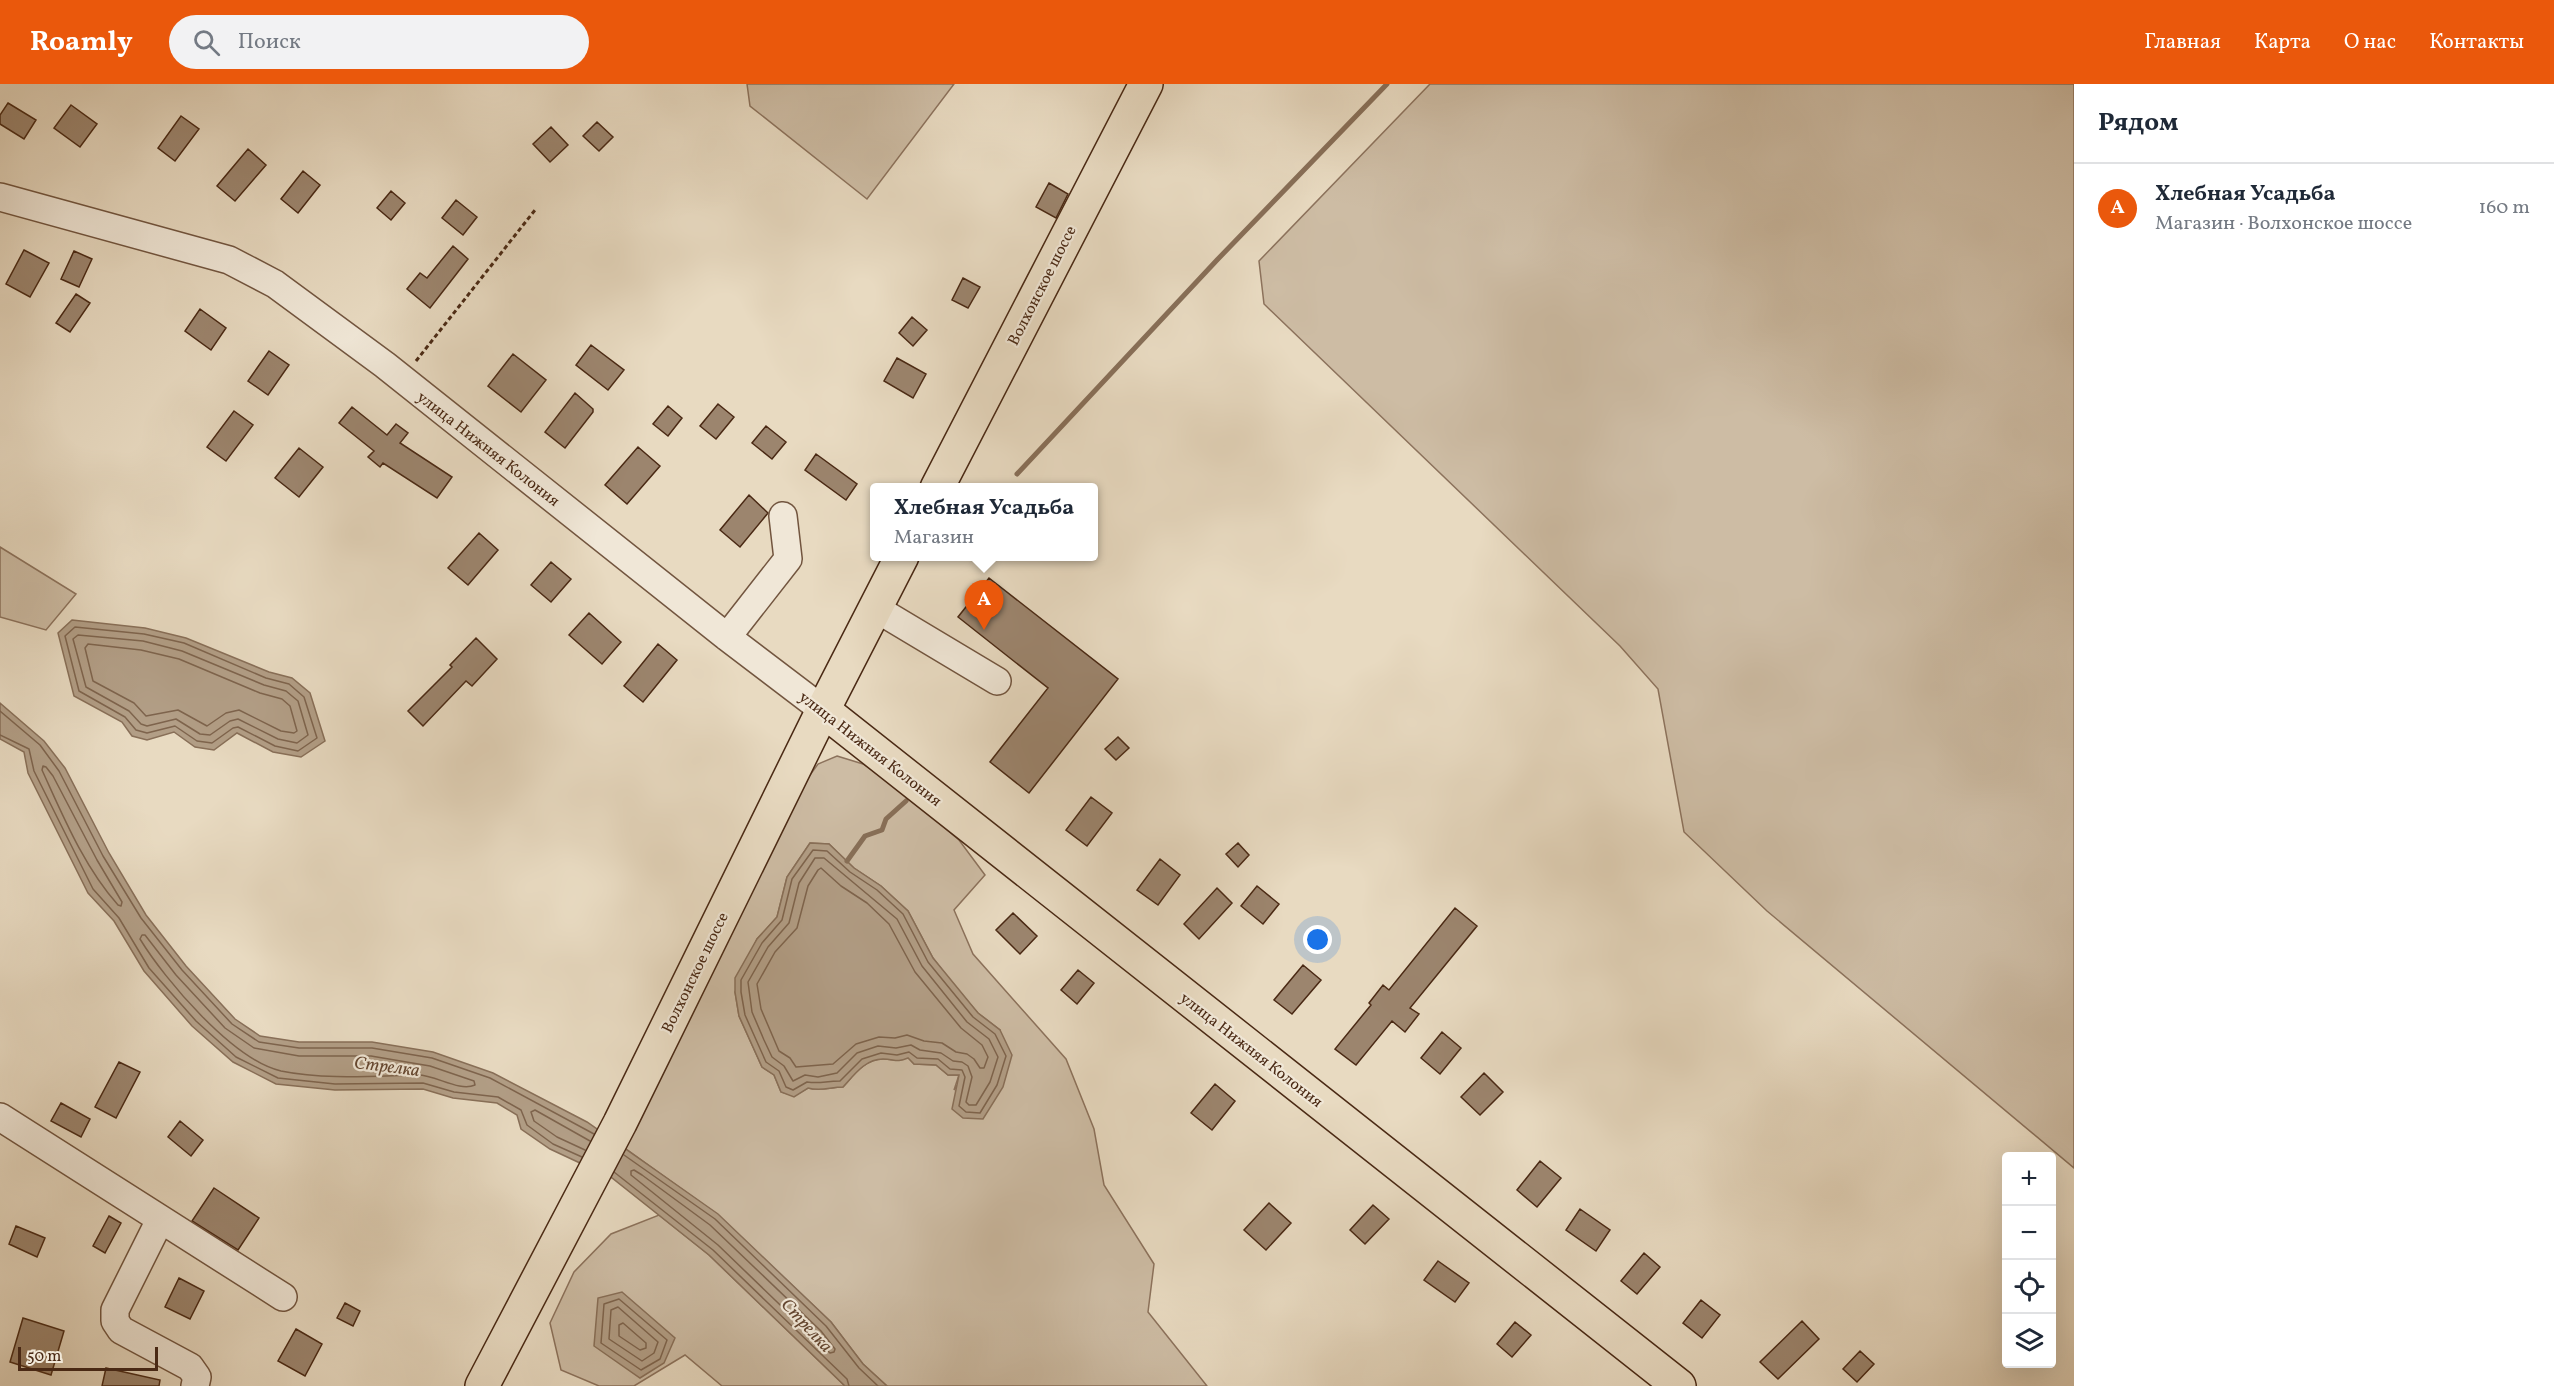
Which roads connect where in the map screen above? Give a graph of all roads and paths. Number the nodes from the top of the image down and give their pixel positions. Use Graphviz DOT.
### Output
graph roads {
  1 [pos="1146,84"];
  2 [pos="7,199"];
  3 [pos="535,210"];
  4 [pos="402,379"];
  5 [pos="940,483"];
  6 [pos="783,516"];
  7 [pos="899,561"];
  8 [pos="875,608"];
  9 [pos="727,637"];
  10 [pos="997,681"];
  11 [pos="823,710"];
  12 [pos="0,1117"];
  13 [pos="160,1220"];
  14 [pos="284,1296"];
  15 [pos="195,1386"];
  16 [pos="482,1386"];
  17 [pos="1679,1386"];
  1 -- 5 [label="main road, Волхонское шоссе"];
  2 -- 4 [label="street, улица Нижняя Колония"];
  3 -- 4 [label="path"];
  4 -- 9 [label="street, улица Нижняя Колония"];
  6 -- 9 [label="street"];
  7 -- 8 [label="main road, Волхонское шоссе"];
  8 -- 10 [label="street"];
  8 -- 11 [label="main road, Волхонское шоссе"];
  9 -- 11 [label="street, улица Нижняя Колония"];
  11 -- 16 [label="main road, Волхонское шоссе"];
  11 -- 17 [label="main road, улица Нижняя Колония"];
  12 -- 13 [label="street"];
  13 -- 14 [label="street"];
  13 -- 15 [label="street"];
}
